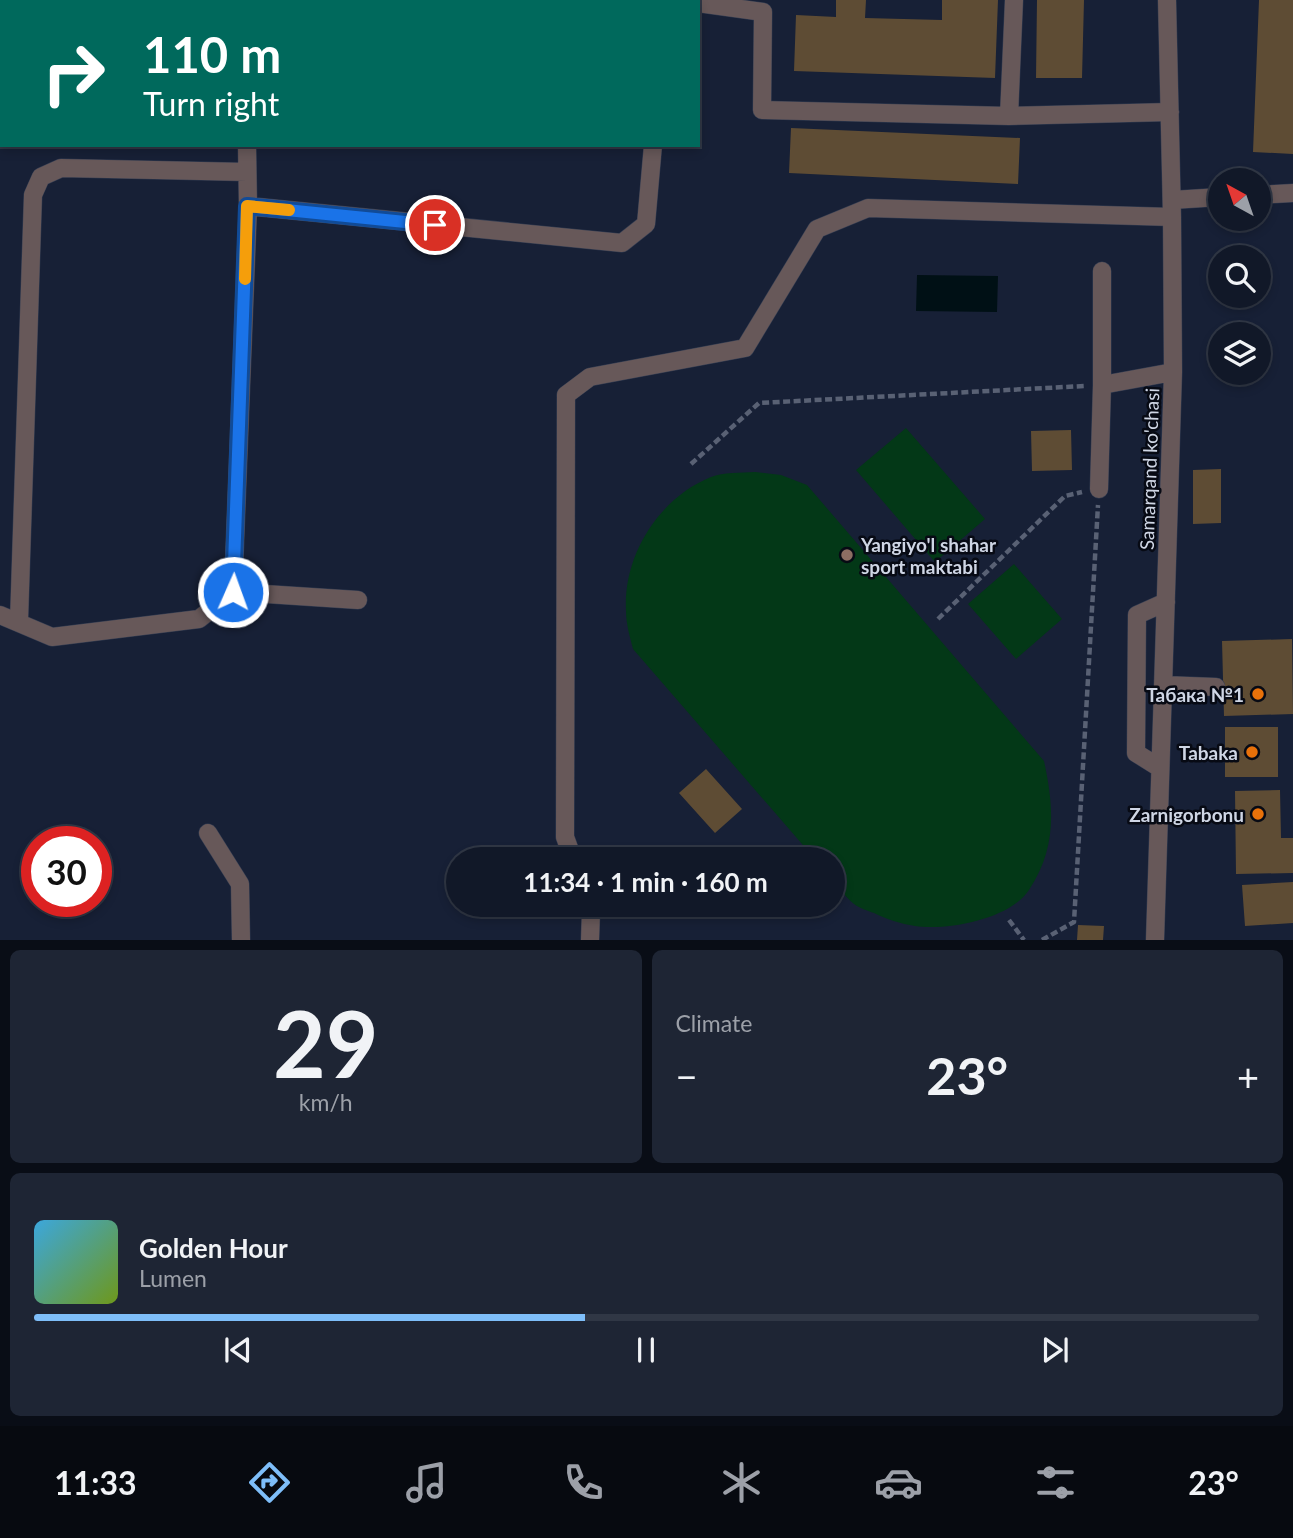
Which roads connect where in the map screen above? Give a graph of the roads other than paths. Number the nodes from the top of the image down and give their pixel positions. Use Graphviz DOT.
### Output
graph roads {
  1 [pos="1014,0"];
  2 [pos="1167,0"];
  3 [pos="700,3"];
  4 [pos="1170,112"];
  5 [pos="1009,116"];
  6 [pos="247,147"];
  7 [pos="653,147"];
  8 [pos="247,172"];
  9 [pos="1293,193"];
  10 [pos="1271,194"];
  11 [pos="1208,200"];
  12 [pos="247,206"];
  13 [pos="1172,208"];
  14 [pos="1102,271"];
  15 [pos="1173,372"];
  16 [pos="1102,385"];
  17 [pos="1099,489"];
  18 [pos="233,592"];
  19 [pos="358,600"];
  20 [pos="1166,602"];
  21 [pos="0,615"];
  22 [pos="19,621"];
  23 [pos="1163,685"];
  24 [pos="1216,687"];
  25 [pos="1160,768"];
  26 [pos="208,833"];
  27 [pos="569,847"];
  28 [pos="589,917"];
  29 [pos="241,940"];
  30 [pos="590,940"];
  31 [pos="1155,940"];
  1 -- 5 [label="street"];
  2 -- 4 [label="street, Samarqand ko'chasi"];
  3 -- 5 [label="street"];
  4 -- 5 [label="street"];
  4 -- 13 [label="street, Samarqand ko'chasi"];
  6 -- 8 [label="street"];
  7 -- 12 [label="street"];
  8 -- 12 [label="street"];
  8 -- 22 [label="street"];
  9 -- 10 [label="street"];
  11 -- 13 [label="street"];
  12 -- 18 [label="street"];
  13 -- 15 [label="street, Samarqand ko'chasi"];
  13 -- 27 [label="street"];
  14 -- 16 [label="street"];
  15 -- 16 [label="street"];
  15 -- 20 [label="street, Samarqand ko'chasi"];
  16 -- 17 [label="street"];
  18 -- 19 [label="street"];
  18 -- 22 [label="street"];
  20 -- 23 [label="street, Samarqand ko'chasi"];
  20 -- 25 [label="street"];
  21 -- 22 [label="street"];
  23 -- 24 [label="street"];
  23 -- 25 [label="street, Samarqand ko'chasi"];
  25 -- 31 [label="street, Samarqand ko'chasi"];
  26 -- 29 [label="street"];
  28 -- 30 [label="street"];
}
